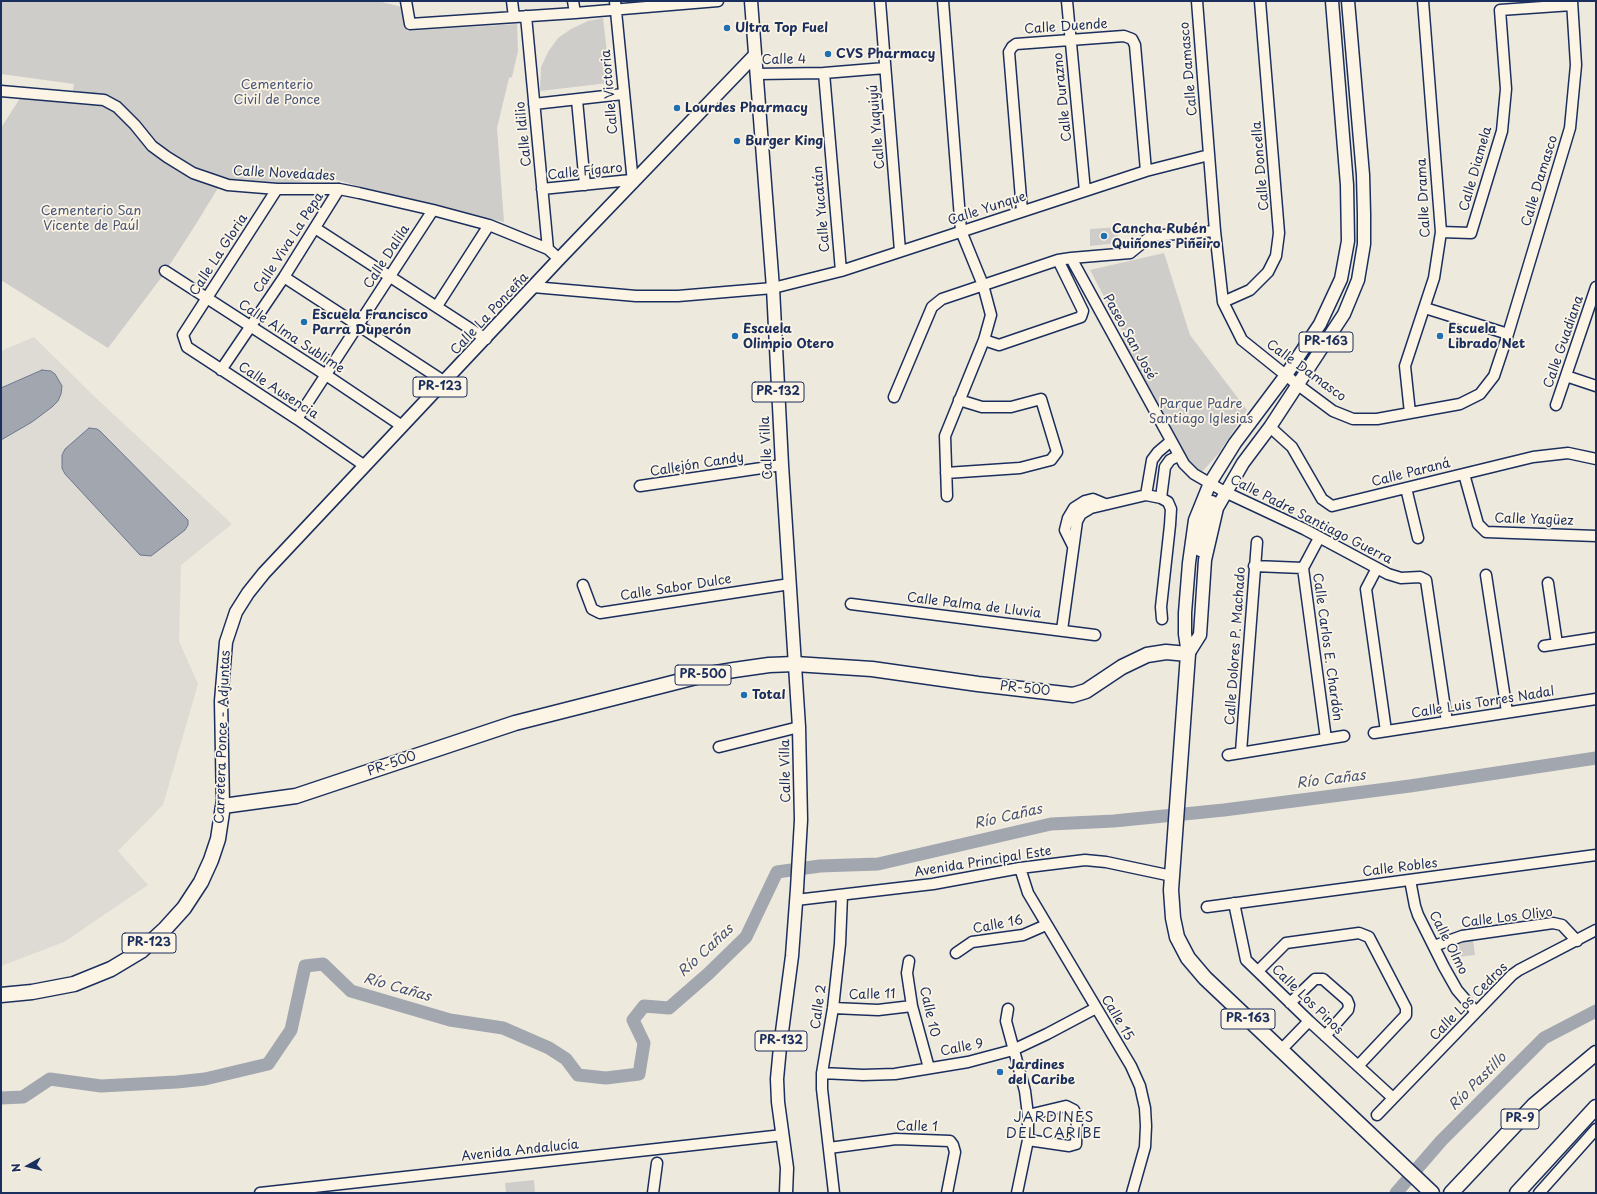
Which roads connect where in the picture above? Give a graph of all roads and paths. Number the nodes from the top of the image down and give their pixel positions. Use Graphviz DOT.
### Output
graph roads {
  1 [pos="406,1"];
  2 [pos="512,1"];
  3 [pos="573,1"];
  4 [pos="718,1"];
  5 [pos="751,1"];
  6 [pos="880,1"];
  7 [pos="943,1"];
  8 [pos="1067,1"];
  9 [pos="1196,1"];
  10 [pos="1260,1"];
  11 [pos="1332,1"];
  12 [pos="1348,1"];
  13 [pos="1423,1"];
  14 [pos="1572,3"];
  15 [pos="661,4"];
  16 [pos="616,5"];
  17 [pos="575,13"];
  18 [pos="526,16"];
  19 [pos="514,17"];
  20 [pos="1071,40"];
  21 [pos="754,56"];
  22 [pos="885,68"];
  23 [pos="824,73"];
  24 [pos="756,74"];
  25 [pos="1,91"];
  26 [pos="623,94"];
  27 [pos="577,100"];
  28 [pos="534,104"];
  29 [pos="1209,155"];
  30 [pos="1146,171"];
  31 [pos="632,181"];
  32 [pos="585,185"];
  33 [pos="277,189"];
  34 [pos="339,189"];
  35 [pos="542,189"];
  36 [pos="1085,191"];
  37 [pos="433,210"];
  38 [pos="1022,212"];
  39 [pos="489,225"];
  40 [pos="315,228"];
  41 [pos="961,231"];
  42 [pos="1215,231"];
  43 [pos="1441,232"];
  44 [pos="548,250"];
  45 [pos="900,251"];
  46 [pos="1071,258"];
  47 [pos="559,259"];
  48 [pos="1058,260"];
  49 [pos="165,271"];
  50 [pos="841,271"];
  51 [pos="284,277"];
  52 [pos="391,277"];
  53 [pos="983,285"];
  54 [pos="533,287"];
  55 [pos="1596,287"];
  56 [pos="773,288"];
  57 [pos="206,298"];
  58 [pos="1223,302"];
  59 [pos="437,306"];
  60 [pos="1425,308"];
  61 [pos="1591,317"];
  62 [pos="250,326"];
  63 [pos="358,326"];
  64 [pos="1508,334"];
  65 [pos="183,335"];
  66 [pos="486,339"];
  67 [pos="984,340"];
  68 [pos="221,370"];
  69 [pos="326,375"];
  70 [pos="1286,375"];
  71 [pos="1566,376"];
  72 [pos="445,382"];
  73 [pos="1298,385"];
  74 [pos="1596,386"];
  75 [pos="894,397"];
  76 [pos="959,400"];
  77 [pos="1556,405"];
  78 [pos="1410,413"];
  79 [pos="297,419"];
  80 [pos="402,426"];
  81 [pos="1270,427"];
  82 [pos="1171,441"];
  83 [pos="1178,456"];
  84 [pos="1596,459"];
  85 [pos="365,466"];
  86 [pos="782,466"];
  87 [pos="946,473"];
  88 [pos="1464,474"];
  89 [pos="640,486"];
  90 [pos="1217,487"];
  91 [pos="1406,488"];
  92 [pos="1146,495"];
  93 [pos="947,496"];
  94 [pos="1161,498"];
  95 [pos="1414,532"];
  96 [pos="1596,536"];
  97 [pos="1319,538"];
  98 [pos="1257,542"];
  99 [pos="1254,566"];
  100 [pos="1303,568"];
  101 [pos="1377,568"];
  102 [pos="1486,575"];
  103 [pos="1548,583"];
  104 [pos="790,584"];
  105 [pos="582,585"];
  106 [pos="248,593"];
  107 [pos="851,604"];
  108 [pos="1162,619"];
  109 [pos="1062,630"];
  110 [pos="1095,635"];
  111 [pos="1596,638"];
  112 [pos="1557,644"];
  113 [pos="1544,646"];
  114 [pos="1188,654"];
  115 [pos="796,664"];
  116 [pos="1596,699"];
  117 [pos="1507,712"];
  118 [pos="1447,722"];
  119 [pos="799,728"];
  120 [pos="1386,731"];
  121 [pos="1374,733"];
  122 [pos="1344,736"];
  123 [pos="1326,739"];
  124 [pos="719,747"];
  125 [pos="1241,752"];
  126 [pos="1228,754"];
  127 [pos="223,806"];
  128 [pos="1596,855"];
  129 [pos="1020,868"];
  130 [pos="1172,876"];
  131 [pos="1410,880"];
  132 [pos="796,894"];
  133 [pos="842,895"];
  134 [pos="1234,903"];
  135 [pos="1207,907"];
  136 [pos="1046,925"];
  137 [pos="1596,930"];
  138 [pos="1577,941"];
  139 [pos="1434,946"];
  140 [pos="956,953"];
  141 [pos="909,961"];
  142 [pos="1258,971"];
  143 [pos="1,994"];
  144 [pos="1290,1003"];
  145 [pos="912,1006"];
  146 [pos="833,1008"];
  147 [pos="1096,1008"];
  148 [pos="1008,1009"];
  149 [pos="1476,1012"];
  150 [pos="1309,1021"];
  151 [pos="1325,1036"];
  152 [pos="1013,1050"];
  153 [pos="1281,1050"];
  154 [pos="1596,1053"];
  155 [pos="1358,1066"];
  156 [pos="929,1068"];
  157 [pos="822,1073"];
  158 [pos="1393,1098"];
  159 [pos="1596,1107"];
  160 [pos="1028,1115"];
  161 [pos="1377,1115"];
  162 [pos="1596,1129"];
  163 [pos="783,1135"];
  164 [pos="1028,1140"];
  165 [pos="829,1148"];
  166 [pos="657,1163"];
  167 [pos="260,1193"];
  168 [pos="653,1193"];
  169 [pos="786,1193"];
  170 [pos="834,1193"];
  171 [pos="947,1193"];
  172 [pos="1017,1193"];
  173 [pos="1132,1193"];
  174 [pos="1432,1193"];
  175 [pos="1451,1193"];
  176 [pos="1517,1193"];
  177 [pos="1539,1193"];
  1 -- 19 [label="street"];
  2 -- 19 [label="street"];
  3 -- 17 [label="street"];
  4 -- 15 [label="street"];
  5 -- 21 [label="main road, Calle Villa"];
  6 -- 22 [label="street, Calle Yuquiyú"];
  7 -- 41 [label="street"];
  8 -- 20 [label="street, Calle Durazno"];
  9 -- 29 [label="street, Calle Damasco"];
  10 -- 58 [label="street, Calle Doncella"];
  11 -- 70 [label="main road, PR-163"];
  12 -- 73 [label="main road, PR-163"];
  13 -- 43 [label="street, Calle Drama"];
  14 -- 43 [label="street, Calle Diamela"];
  14 -- 64 [label="street, Calle Damasco"];
  15 -- 16 [label="street"];
  16 -- 17 [label="street"];
  16 -- 26 [label="street, Calle Victoria"];
  17 -- 18 [label="street"];
  18 -- 19 [label="street"];
  18 -- 28 [label="street, Calle Idilio"];
  20 -- 30 [label="street, Calle Duende"];
  20 -- 36 [label="street, Calle Durazno"];
  20 -- 38 [label="street, Calle Duende"];
  21 -- 24 [label="main road, Calle Villa / PR-132"];
  21 -- 31 [label="main road, Calle La Ponceña / PR-123"];
  22 -- 23 [label="street, Calle 4"];
  22 -- 45 [label="street, Calle Yuquiyú"];
  23 -- 24 [label="street, Calle 4"];
  23 -- 50 [label="street, Calle Yucatán"];
  24 -- 56 [label="main road, Calle Villa / PR-132"];
  25 -- 33 [label="street, Calle Novedades"];
  26 -- 27 [label="street"];
  26 -- 31 [label="street, Calle Victoria"];
  27 -- 28 [label="street"];
  27 -- 32 [label="street"];
  28 -- 35 [label="street, Calle Idilio"];
  29 -- 30 [label="street, Calle Yunque"];
  29 -- 42 [label="street, Calle Damasco"];
  30 -- 36 [label="street, Calle Yunque"];
  31 -- 32 [label="street, Calle Fígaro"];
  31 -- 47 [label="main road, Calle La Ponceña / PR-123"];
  32 -- 35 [label="street, Calle Fígaro"];
  33 -- 34 [label="street, Calle Novedades"];
  33 -- 57 [label="street, Calle La Gloria"];
  34 -- 37 [label="street, Calle Novedades"];
  34 -- 40 [label="street, Calle Viva La Pepa"];
  35 -- 44 [label="street, Calle Idilio"];
  36 -- 38 [label="street, Calle Yunque"];
  37 -- 39 [label="street, Calle Novedades"];
  37 -- 52 [label="street, Calle Dalila"];
  38 -- 41 [label="street, Calle Yunque"];
  39 -- 44 [label="street, Calle Novedades"];
  39 -- 59 [label="street"];
  40 -- 51 [label="street, Calle Viva La Pepa"];
  40 -- 52 [label="street"];
  41 -- 45 [label="street, Calle Yunque"];
  41 -- 53 [label="street"];
  42 -- 46 [label="street"];
  42 -- 58 [label="street, Calle Damasco"];
  43 -- 60 [label="street, Calle Drama"];
  44 -- 47 [label="street, Calle Novedades"];
  45 -- 50 [label="street, Calle Yunque"];
  46 -- 48 [label="street"];
  46 -- 82 [label="street, Paseo San José"];
  47 -- 54 [label="main road, Calle La Ponceña / PR-123"];
  48 -- 53 [label="street"];
  48 -- 67 [label="street"];
  49 -- 57 [label="street, Calle Alma Sublime"];
  50 -- 56 [label="street, Calle Yunque"];
  51 -- 62 [label="street, Calle Viva La Pepa"];
  51 -- 63 [label="street"];
  52 -- 59 [label="street"];
  52 -- 63 [label="street, Calle Dalila"];
  53 -- 67 [label="street"];
  53 -- 75 [label="street"];
  54 -- 56 [label="street, Calle Yunque"];
  54 -- 66 [label="main road, Calle La Ponceña / PR-123"];
  55 -- 61 [label="street, Calle Guadiana"];
  56 -- 86 [label="main road, Calle Villa / PR-132"];
  57 -- 62 [label="street, Calle Alma Sublime"];
  57 -- 65 [label="street, Calle La Gloria"];
  58 -- 70 [label="street, Calle Damasco"];
  59 -- 66 [label="street"];
  60 -- 64 [label="street"];
  60 -- 78 [label="street, Calle Drama"];
  61 -- 71 [label="street, Calle Guadiana"];
  62 -- 68 [label="street, Calle Viva La Pepa"];
  62 -- 69 [label="street, Calle Alma Sublime"];
  63 -- 69 [label="street, Calle Dalila"];
  63 -- 72 [label="street"];
  64 -- 78 [label="street, Calle Damasco"];
  65 -- 68 [label="street, Calle Ausencia"];
  66 -- 72 [label="main road, Calle La Ponceña / PR-123"];
  67 -- 76 [label="street"];
  68 -- 79 [label="street, Calle Ausencia"];
  69 -- 79 [label="street, Calle Dalila"];
  69 -- 80 [label="street, Calle Alma Sublime"];
  70 -- 73 [label="street, Calle Damasco"];
  70 -- 90 [label="main road, PR-163"];
  71 -- 74 [label="street"];
  71 -- 77 [label="street, Calle Guadiana"];
  72 -- 80 [label="main road, Calle La Ponceña / PR-123"];
  73 -- 78 [label="street, Calle Damasco"];
  73 -- 81 [label="main road, PR-163"];
  76 -- 87 [label="street"];
  76 -- 87 [label="street"];
  79 -- 85 [label="street, Calle Ausencia"];
  80 -- 85 [label="main road, Calle La Ponceña / PR-123"];
  81 -- 90 [label="main road, PR-163"];
  81 -- 91 [label="street, Calle Paraná"];
  82 -- 83 [label="street, Paseo San José"];
  82 -- 92 [label="street"];
  83 -- 90 [label="street, Paseo San José"];
  83 -- 94 [label="street"];
  84 -- 88 [label="street, Calle Paraná"];
  85 -- 106 [label="main road, Calle La Ponceña / PR-123"];
  86 -- 89 [label="street, Callejón Candy"];
  86 -- 104 [label="main road, Calle Villa / PR-132"];
  87 -- 93 [label="street"];
  88 -- 91 [label="street, Calle Paraná"];
  88 -- 96 [label="street, Calle Yagüez"];
  90 -- 97 [label="street, Calle Padre Santiago Guerra"];
  90 -- 114 [label="main road, PR-163"];
  90 -- 114 [label="main road, PR-163"];
  91 -- 95 [label="street"];
  92 -- 94 [label="street"];
  92 -- 109 [label="street"];
  94 -- 108 [label="street"];
  97 -- 100 [label="street, Calle Carlos E. Chardón"];
  97 -- 101 [label="street, Calle Padre Santiago Guerra"];
  98 -- 99 [label="street, Calle Dolores P. Machado"];
  99 -- 100 [label="street"];
  99 -- 125 [label="street, Calle Dolores P. Machado"];
  100 -- 123 [label="street, Calle Carlos E. Chardón"];
  101 -- 118 [label="street, Calle Padre Santiago Guerra"];
  101 -- 120 [label="street"];
  102 -- 117 [label="street"];
  103 -- 112 [label="street"];
  104 -- 105 [label="street, Calle Sabor Dulce"];
  104 -- 115 [label="main road, Calle Villa / PR-132"];
  106 -- 127 [label="main road, Carretera Ponce - Adjuntas / PR-123"];
  107 -- 109 [label="street, Calle Palma de Lluvia"];
  109 -- 110 [label="street, Calle Palma de Lluvia"];
  111 -- 112 [label="street"];
  112 -- 113 [label="street"];
  114 -- 115 [label="highway, PR-500 / PR-500"];
  114 -- 130 [label="highway, PR-163"];
  115 -- 119 [label="main road, Calle Villa / PR-132"];
  115 -- 127 [label="highway, PR-500 / PR-500"];
  116 -- 117 [label="street, Calle Luis Torres Nadal"];
  117 -- 118 [label="street, Calle Luis Torres Nadal"];
  118 -- 120 [label="street, Calle Luis Torres Nadal"];
  119 -- 124 [label="street"];
  119 -- 132 [label="main road, Calle Villa / PR-132"];
  120 -- 121 [label="street, Calle Luis Torres Nadal"];
  122 -- 123 [label="street"];
  123 -- 125 [label="street"];
  125 -- 126 [label="street"];
  127 -- 143 [label="highway, Carretera Ponce - Adjuntas / PR-123"];
  128 -- 131 [label="street, Calle Robles"];
  129 -- 130 [label="street, Avenida Principal Este"];
  129 -- 133 [label="street, Avenida Principal Este"];
  129 -- 136 [label="street, Calle 15"];
  130 -- 153 [label="highway, PR-163"];
  131 -- 134 [label="street, Calle Robles"];
  131 -- 139 [label="street, Calle Olmo"];
  132 -- 133 [label="street, Avenida Principal Este"];
  132 -- 163 [label="main road, PR-132"];
  133 -- 146 [label="street, Calle 2"];
  134 -- 135 [label="street, Calle Robles"];
  134 -- 142 [label="street, Calle Los Pinos"];
  136 -- 140 [label="street, Calle 16"];
  136 -- 147 [label="street, Calle 15"];
  137 -- 138 [label="street, Calle Los Cedros"];
  138 -- 139 [label="street, Calle Los Olivo"];
  138 -- 149 [label="street, Calle Los Cedros"];
  139 -- 149 [label="street, Calle Olmo"];
  141 -- 145 [label="street, Calle 10"];
  142 -- 144 [label="street, Calle Los Pinos"];
  142 -- 155 [label="street"];
  144 -- 150 [label="street, Calle Los Pinos"];
  144 -- 151 [label="street"];
  145 -- 146 [label="street, Calle 11"];
  145 -- 156 [label="street, Calle 10"];
  146 -- 157 [label="street, Calle 2"];
  147 -- 152 [label="street, Calle 9"];
  147 -- 173 [label="street, Calle 15"];
  148 -- 152 [label="street"];
  149 -- 158 [label="street, Calle Los Cedros"];
  150 -- 151 [label="street, Calle Los Pinos"];
  150 -- 153 [label="street"];
  151 -- 155 [label="street, Calle Los Pinos"];
  152 -- 156 [label="street, Calle 9"];
  152 -- 160 [label="street"];
  153 -- 174 [label="highway, PR-163"];
  154 -- 175 [label="highway, PR-9"];
  155 -- 158 [label="street, Calle Los Pinos"];
  156 -- 157 [label="street, Calle 9"];
  157 -- 165 [label="street, Calle 2"];
  158 -- 161 [label="street, Calle Los Cedros"];
  159 -- 176 [label="highway"];
  160 -- 164 [label="street"];
  160 -- 164 [label="street"];
  162 -- 177 [label="street"];
  163 -- 167 [label="street, Avenida Andalucía"];
  163 -- 169 [label="main road, PR-132"];
  164 -- 172 [label="street"];
  165 -- 170 [label="street, Calle 2"];
  165 -- 171 [label="street, Calle 1"];
  166 -- 168 [label="street"];
}
